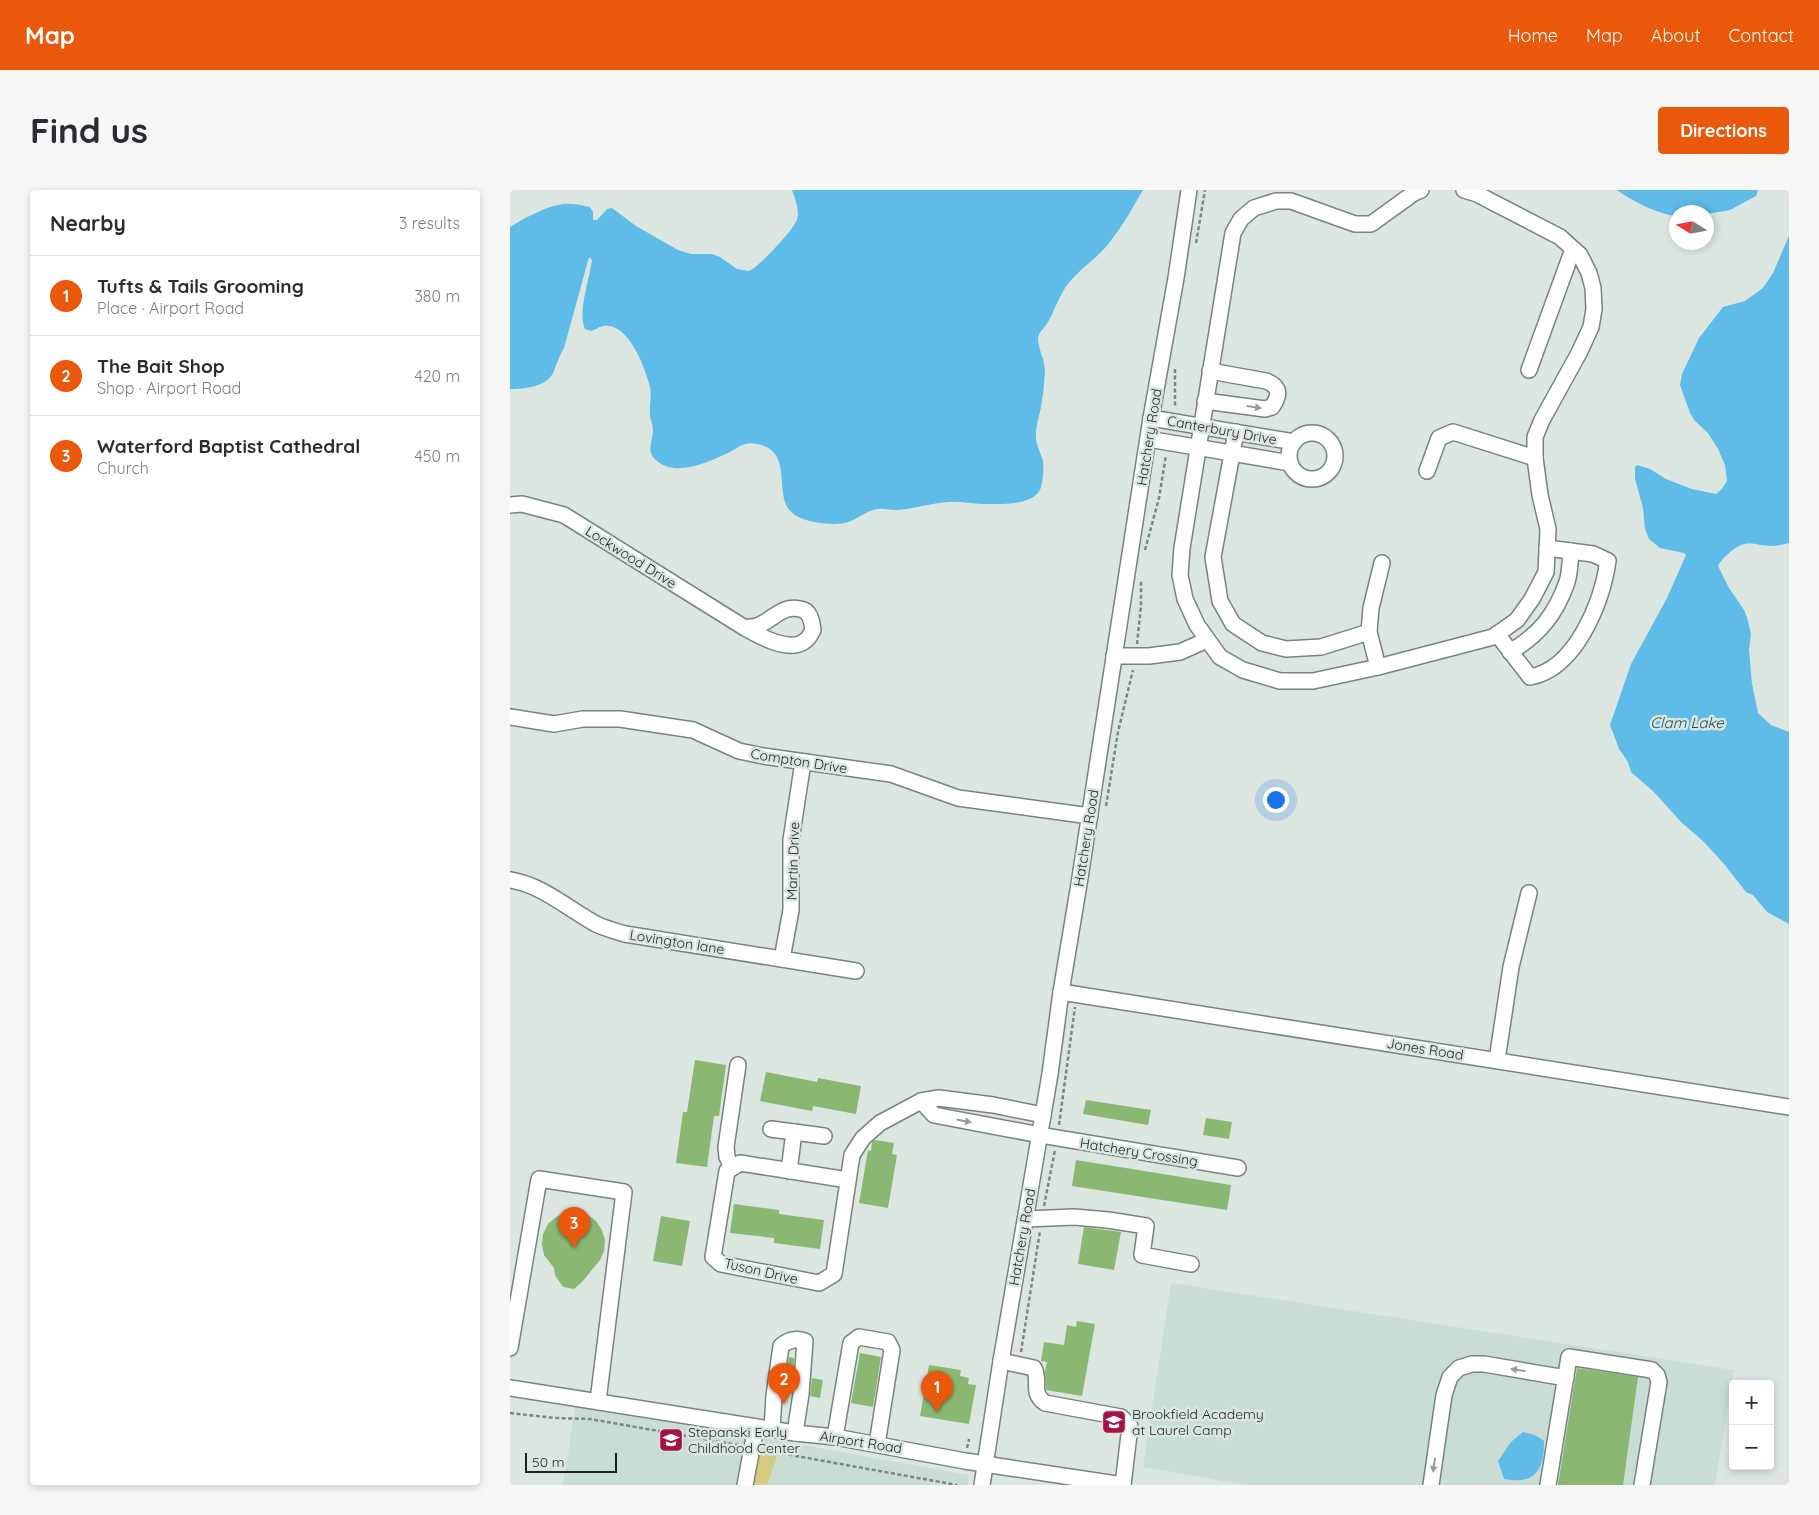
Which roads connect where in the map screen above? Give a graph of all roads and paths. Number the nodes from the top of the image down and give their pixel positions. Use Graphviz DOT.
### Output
graph roads {
  1 [pos="1189,190"];
  2 [pos="1205,190"];
  3 [pos="1421,190"];
  4 [pos="1464,190"];
  5 [pos="1573,249"];
  6 [pos="1195,250"];
  7 [pos="1175,368"];
  8 [pos="1529,370"];
  9 [pos="1210,372"];
  10 [pos="1205,401"];
  11 [pos="1151,418"];
  12 [pos="1173,422"];
  13 [pos="1201,426"];
  14 [pos="1236,432"];
  15 [pos="1148,439"];
  16 [pos="1169,442"];
  17 [pos="1294,442"];
  18 [pos="1198,446"];
  19 [pos="1232,453"];
  20 [pos="1535,458"];
  21 [pos="1290,463"];
  22 [pos="1427,471"];
  23 [pos="510,505"];
  24 [pos="1547,548"];
  25 [pos="1145,551"];
  26 [pos="1571,551"];
  27 [pos="1382,563"];
  28 [pos="1142,574"];
  29 [pos="745,628"];
  30 [pos="1369,632"];
  31 [pos="1497,634"];
  32 [pos="1207,640"];
  33 [pos="1510,652"];
  34 [pos="1114,656"];
  35 [pos="1135,656"];
  36 [pos="1378,667"];
  37 [pos="510,717"];
  38 [pos="803,762"];
  39 [pos="1106,808"];
  40 [pos="1090,816"];
  41 [pos="510,880"];
  42 [pos="1529,893"];
  43 [pos="782,959"];
  44 [pos="856,972"];
  45 [pos="1061,992"];
  46 [pos="1076,994"];
  47 [pos="1497,1060"];
  48 [pos="738,1065"];
  49 [pos="921,1102"];
  50 [pos="1789,1107"];
  51 [pos="1043,1115"];
  52 [pos="771,1129"];
  53 [pos="794,1132"];
  54 [pos="1040,1135"];
  55 [pos="824,1136"];
  56 [pos="1057,1138"];
  57 [pos="732,1168"];
  58 [pos="1238,1168"];
  59 [pos="789,1171"];
  60 [pos="848,1180"];
  61 [pos="1042,1218"];
  62 [pos="1026,1219"];
  63 [pos="1191,1264"];
  64 [pos="510,1348"];
  65 [pos="1001,1362"];
  66 [pos="1020,1364"];
  67 [pos="1566,1378"];
  68 [pos="510,1388"];
  69 [pos="598,1401"];
  70 [pos="510,1413"];
  71 [pos="773,1413"];
  72 [pos="797,1416"];
  73 [pos="756,1427"];
  74 [pos="772,1430"];
  75 [pos="795,1433"];
  76 [pos="835,1437"];
  77 [pos="877,1444"];
  78 [pos="752,1448"];
  79 [pos="986,1464"];
  80 [pos="745,1485"];
  81 [pos="957,1485"];
  82 [pos="982,1485"];
  83 [pos="1123,1485"];
  84 [pos="1431,1485"];
  85 [pos="1548,1485"];
  86 [pos="1642,1485"];
  1 -- 11 [label="street, Hatchery Road"];
  2 -- 6 [label="path"];
  3 -- 9 [label="street"];
  4 -- 5 [label="street"];
  5 -- 8 [label="street"];
  5 -- 20 [label="street"];
  7 -- 12 [label="path"];
  9 -- 10 [label="street"];
  10 -- 9 [label="street, one-way"];
  10 -- 13 [label="street"];
  11 -- 12 [label="street, Canterbury Drive"];
  11 -- 15 [label="street, Hatchery Road"];
  12 -- 13 [label="street, Canterbury Drive"];
  13 -- 14 [label="street, Canterbury Drive"];
  13 -- 18 [label="street"];
  14 -- 17 [label="street, Canterbury Drive"];
  14 -- 19 [label="street"];
  15 -- 16 [label="street, Canterbury Drive"];
  15 -- 34 [label="street, Hatchery Road"];
  16 -- 18 [label="street, Canterbury Drive"];
  16 -- 25 [label="path"];
  17 -- 21 [label="street"];
  17 -- 21 [label="street"];
  18 -- 19 [label="street, Canterbury Drive"];
  18 -- 32 [label="street"];
  19 -- 21 [label="street, Canterbury Drive"];
  19 -- 30 [label="street"];
  20 -- 22 [label="street"];
  20 -- 24 [label="street"];
  23 -- 29 [label="street, Lockwood Drive"];
  24 -- 26 [label="street"];
  24 -- 31 [label="street"];
  26 -- 33 [label="street"];
  26 -- 33 [label="street"];
  27 -- 30 [label="street"];
  28 -- 35 [label="path"];
  30 -- 36 [label="street"];
  31 -- 33 [label="street"];
  31 -- 36 [label="street"];
  32 -- 35 [label="street"];
  32 -- 36 [label="street"];
  34 -- 35 [label="street"];
  34 -- 40 [label="street, Hatchery Road"];
  35 -- 39 [label="path"];
  37 -- 38 [label="street, Compton Drive"];
  38 -- 40 [label="street, Compton Drive"];
  38 -- 43 [label="street, Martin Drive"];
  40 -- 45 [label="street, Hatchery Road"];
  41 -- 43 [label="street, Lovington lane"];
  42 -- 47 [label="street"];
  43 -- 44 [label="street, Lovington lane"];
  45 -- 46 [label="street, Jones Road"];
  45 -- 51 [label="street, Hatchery Road"];
  46 -- 47 [label="street, Jones Road"];
  46 -- 56 [label="path"];
  47 -- 50 [label="street, Jones Road"];
  48 -- 57 [label="street"];
  49 -- 51 [label="street, Tuson Drive"];
  49 -- 54 [label="street, one-way"];
  49 -- 60 [label="street, Tuson Drive"];
  51 -- 54 [label="street, Hatchery Road"];
  52 -- 53 [label="street"];
  53 -- 55 [label="street"];
  53 -- 59 [label="street"];
  54 -- 56 [label="street, Hatchery Crossing"];
  54 -- 62 [label="street, Hatchery Road"];
  56 -- 58 [label="street, Hatchery Crossing"];
  56 -- 61 [label="path"];
  57 -- 59 [label="street"];
  57 -- 60 [label="street, Tuson Drive"];
  59 -- 60 [label="street"];
  61 -- 62 [label="street"];
  61 -- 63 [label="street"];
  61 -- 66 [label="path"];
  62 -- 65 [label="street, Hatchery Road"];
  64 -- 69 [label="street"];
  65 -- 66 [label="street"];
  65 -- 79 [label="street, Hatchery Road"];
  66 -- 83 [label="street"];
  67 -- 84 [label="street, one-way"];
  67 -- 85 [label="street"];
  67 -- 86 [label="street"];
  68 -- 69 [label="street, Airport Road"];
  69 -- 73 [label="street, Airport Road"];
  70 -- 78 [label="path"];
  71 -- 72 [label="street"];
  71 -- 72 [label="street"];
  71 -- 74 [label="street"];
  72 -- 75 [label="street"];
  73 -- 74 [label="street, Airport Road"];
  73 -- 78 [label="street"];
  74 -- 75 [label="street, Airport Road"];
  75 -- 76 [label="street, Airport Road"];
  76 -- 77 [label="street, Airport Road"];
  76 -- 77 [label="street"];
  77 -- 79 [label="street, Airport Road"];
  78 -- 80 [label="street"];
  78 -- 81 [label="path"];
  79 -- 82 [label="street, Hatchery Road"];
  79 -- 83 [label="street, Airport Road"];
}
